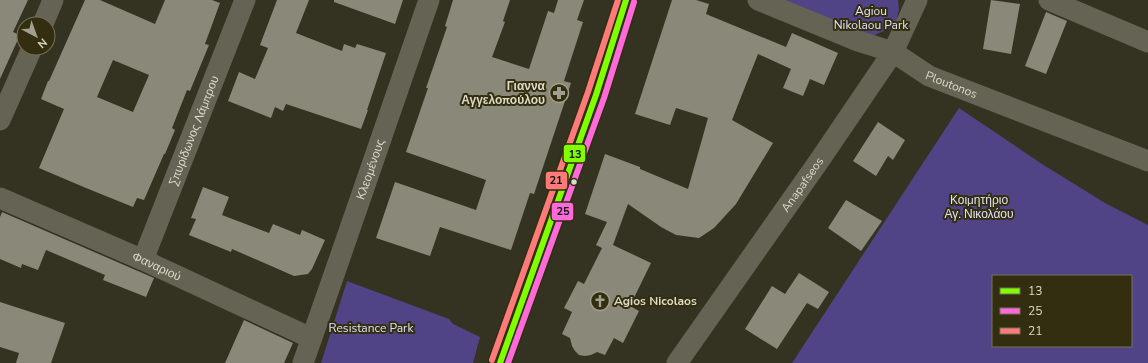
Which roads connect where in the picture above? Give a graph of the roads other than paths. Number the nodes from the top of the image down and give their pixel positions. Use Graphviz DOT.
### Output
graph roads {
  1 [pos="53,0"];
  2 [pos="245,0"];
  3 [pos="429,0"];
  4 [pos="626,0"];
  5 [pos="758,0"];
  6 [pos="917,0"];
  7 [pos="1049,0"];
  8 [pos="46,16"];
  9 [pos="1148,42"];
  10 [pos="893,52"];
  11 [pos="28,56"];
  12 [pos="0,120"];
  13 [pos="1148,161"];
  14 [pos="0,198"];
  15 [pos="143,260"];
  16 [pos="311,338"];
  17 [pos="303,363"];
  18 [pos="500,363"];
  19 [pos="677,363"];
  1 -- 8 [label="street"];
  2 -- 15 [label="street, Σπυρίδωνος Λάμπρου"];
  3 -- 16 [label="street, Κλεομένους"];
  4 -- 18 [label="main road"];
  5 -- 10 [label="street, Ploutonos"];
  6 -- 10 [label="street, Anapafseos"];
  7 -- 9 [label="street"];
  10 -- 13 [label="street, Ploutonos"];
  10 -- 19 [label="street, Anapafseos"];
  11 -- 12 [label="street"];
  14 -- 15 [label="street, Φαναριού"];
  15 -- 16 [label="street, Φαναριού"];
  16 -- 17 [label="street, Κλεομένους"];
}
